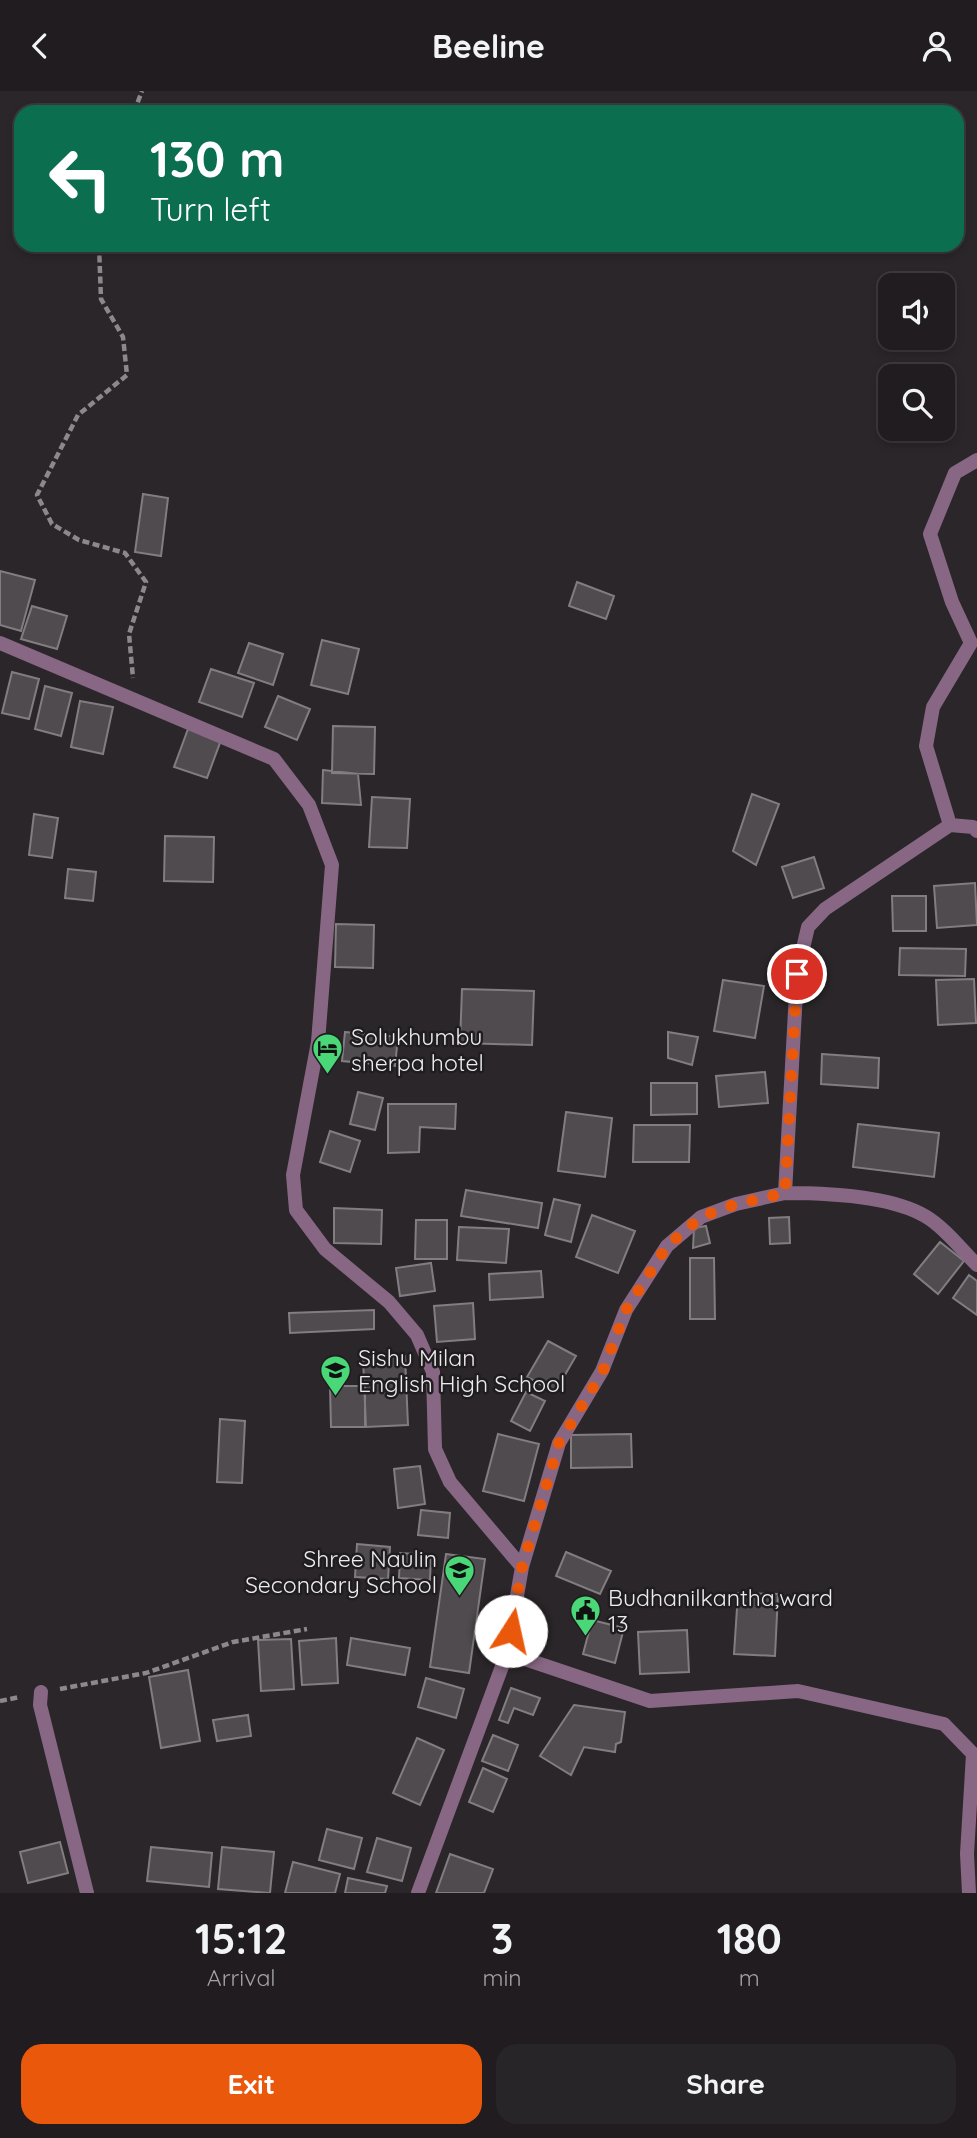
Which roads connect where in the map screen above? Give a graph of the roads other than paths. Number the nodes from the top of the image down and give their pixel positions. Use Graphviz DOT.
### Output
graph roads {
  1 [pos="977,460"];
  2 [pos="0,643"];
  3 [pos="950,825"];
  4 [pos="977,831"];
  5 [pos="785,1193"];
  6 [pos="977,1265"];
  7 [pos="522,1567"];
  8 [pos="507,1653"];
  9 [pos="41,1692"];
  10 [pos="87,1893"];
  11 [pos="418,1893"];
  12 [pos="969,1893"];
  1 -- 3 [label="street"];
  2 -- 7 [label="street"];
  3 -- 4 [label="street"];
  3 -- 5 [label="street"];
  5 -- 6 [label="street"];
  5 -- 7 [label="street"];
  7 -- 8 [label="street"];
  8 -- 11 [label="street"];
  8 -- 12 [label="street"];
  9 -- 10 [label="street"];
}
